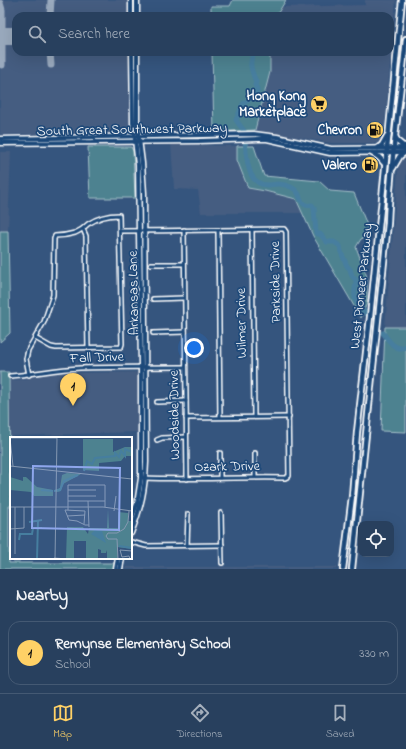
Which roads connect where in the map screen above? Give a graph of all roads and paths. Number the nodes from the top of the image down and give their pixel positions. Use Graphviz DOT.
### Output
graph roads {
  1 [pos="131,0"];
  2 [pos="137,0"];
  3 [pos="402,2"];
  4 [pos="132,12"];
  5 [pos="137,12"];
  6 [pos="406,39"];
  7 [pos="398,44"];
  8 [pos="406,44"];
  9 [pos="132,56"];
  10 [pos="137,56"];
  11 [pos="389,131"];
  12 [pos="396,132"];
  13 [pos="0,138"];
  14 [pos="35,138"];
  15 [pos="137,139"];
  16 [pos="85,140"];
  17 [pos="35,143"];
  18 [pos="0,144"];
  19 [pos="406,147"];
  20 [pos="378,148"];
  21 [pos="387,150"];
  22 [pos="394,150"];
  23 [pos="406,152"];
  24 [pos="372,153"];
  25 [pos="385,165"];
  26 [pos="391,171"];
  27 [pos="83,229"];
  28 [pos="184,230"];
  29 [pos="252,230"];
  30 [pos="142,231"];
  31 [pos="218,231"];
  32 [pos="120,232"];
  33 [pos="151,264"];
  34 [pos="184,264"];
  35 [pos="184,298"];
  36 [pos="152,299"];
  37 [pos="185,332"];
  38 [pos="153,333"];
  39 [pos="34,338"];
  40 [pos="88,348"];
  41 [pos="143,367"];
  42 [pos="185,367"];
  43 [pos="29,375"];
  44 [pos="10,376"];
  45 [pos="157,402"];
  46 [pos="186,402"];
  47 [pos="254,416"];
  48 [pos="220,417"];
  49 [pos="289,417"];
  50 [pos="186,418"];
  51 [pos="186,437"];
  52 [pos="157,440"];
  53 [pos="220,453"];
  54 [pos="255,453"];
  55 [pos="290,476"];
  56 [pos="255,477"];
  57 [pos="144,478"];
  58 [pos="220,478"];
  59 [pos="187,479"];
  60 [pos="221,513"];
  61 [pos="188,514"];
  62 [pos="132,517"];
  63 [pos="132,530"];
  64 [pos="132,542"];
  65 [pos="222,545"];
  66 [pos="187,546"];
  67 [pos="118,559"];
  68 [pos="122,559"];
  69 [pos="344,560"];
  70 [pos="353,560"];
  71 [pos="222,563"];
  72 [pos="116,569"];
  73 [pos="120,569"];
  74 [pos="343,569"];
  75 [pos="352,569"];
  1 -- 4 [label="main road"];
  2 -- 5 [label="main road"];
  3 -- 7 [label="main road, West Pioneer Parkway"];
  6 -- 8 [label="main road, West Pioneer Parkway"];
  7 -- 8 [label="main road"];
  7 -- 11 [label="main road, West Pioneer Parkway"];
  8 -- 12 [label="main road, West Pioneer Parkway"];
  9 -- 15 [label="main road, Arkansas Lane"];
  10 -- 15 [label="main road, Arkansas Lane"];
  11 -- 20 [label="main road"];
  11 -- 21 [label="main road, West Pioneer Parkway"];
  12 -- 19 [label="main road"];
  12 -- 22 [label="main road, West Pioneer Parkway"];
  13 -- 14 [label="main road, South Great Southwest Parkway"];
  14 -- 16 [label="main road, South Great Southwest Parkway"];
  14 -- 17 [label="main road"];
  15 -- 16 [label="main road, South Great Southwest Parkway"];
  15 -- 20 [label="main road, South Great Southwest Parkway"];
  15 -- 24 [label="main road, South Great Southwest Parkway"];
  15 -- 30 [label="main road, Arkansas Lane"];
  16 -- 17 [label="main road, South Great Southwest Parkway"];
  17 -- 18 [label="main road, South Great Southwest Parkway"];
  19 -- 22 [label="main road, South Great Southwest Parkway"];
  20 -- 21 [label="main road, South Great Southwest Parkway"];
  21 -- 22 [label="main road, South Great Southwest Parkway"];
  21 -- 24 [label="main road, South Great Southwest Parkway"];
  21 -- 25 [label="main road, West Pioneer Parkway"];
  22 -- 23 [label="main road, South Great Southwest Parkway"];
  22 -- 26 [label="main road, West Pioneer Parkway"];
  23 -- 26 [label="main road"];
  24 -- 25 [label="main road"];
  25 -- 69 [label="main road, West Pioneer Parkway"];
  26 -- 70 [label="main road, West Pioneer Parkway"];
  27 -- 32 [label="street"];
  27 -- 39 [label="street"];
  27 -- 40 [label="street"];
  28 -- 30 [label="street, Parkside Drive"];
  28 -- 31 [label="street, Parkside Drive"];
  28 -- 34 [label="street, Woodside Drive"];
  29 -- 31 [label="street, Parkside Drive"];
  29 -- 47 [label="street, Wilmer Drive"];
  29 -- 49 [label="street, Parkside Drive"];
  30 -- 32 [label="street, Parkside Drive"];
  30 -- 41 [label="main road, Arkansas Lane"];
  31 -- 48 [label="street"];
  32 -- 40 [label="street"];
  33 -- 34 [label="street"];
  34 -- 35 [label="street, Woodside Drive"];
  35 -- 36 [label="street"];
  35 -- 37 [label="street, Woodside Drive"];
  37 -- 38 [label="street"];
  37 -- 42 [label="street, Woodside Drive"];
  39 -- 40 [label="street"];
  39 -- 43 [label="street"];
  41 -- 42 [label="street, Fall Drive"];
  41 -- 43 [label="street, Fall Drive"];
  41 -- 57 [label="main road, Arkansas Lane"];
  42 -- 46 [label="street, Woodside Drive"];
  43 -- 44 [label="street, Fall Drive"];
  45 -- 46 [label="street"];
  46 -- 50 [label="street, Woodside Drive"];
  47 -- 48 [label="street"];
  47 -- 49 [label="street"];
  48 -- 50 [label="street"];
  49 -- 55 [label="street, Parkside Drive"];
  50 -- 51 [label="street, Woodside Drive"];
  51 -- 52 [label="street"];
  51 -- 59 [label="street, Woodside Drive"];
  53 -- 58 [label="street"];
  54 -- 56 [label="street"];
  55 -- 56 [label="street, Ozark Drive"];
  56 -- 58 [label="street, Ozark Drive"];
  57 -- 59 [label="street, Ozark Drive"];
  57 -- 62 [label="main road, Arkansas Lane"];
  57 -- 63 [label="main road, Arkansas Lane"];
  58 -- 59 [label="street, Ozark Drive"];
  60 -- 65 [label="street"];
  61 -- 66 [label="street"];
  64 -- 66 [label="street"];
  65 -- 66 [label="street"];
  65 -- 71 [label="street"];
  67 -- 72 [label="main road"];
  68 -- 73 [label="main road"];
  69 -- 70 [label="main road"];
  69 -- 74 [label="main road, West Pioneer Parkway"];
  70 -- 75 [label="main road, West Pioneer Parkway"];
}
